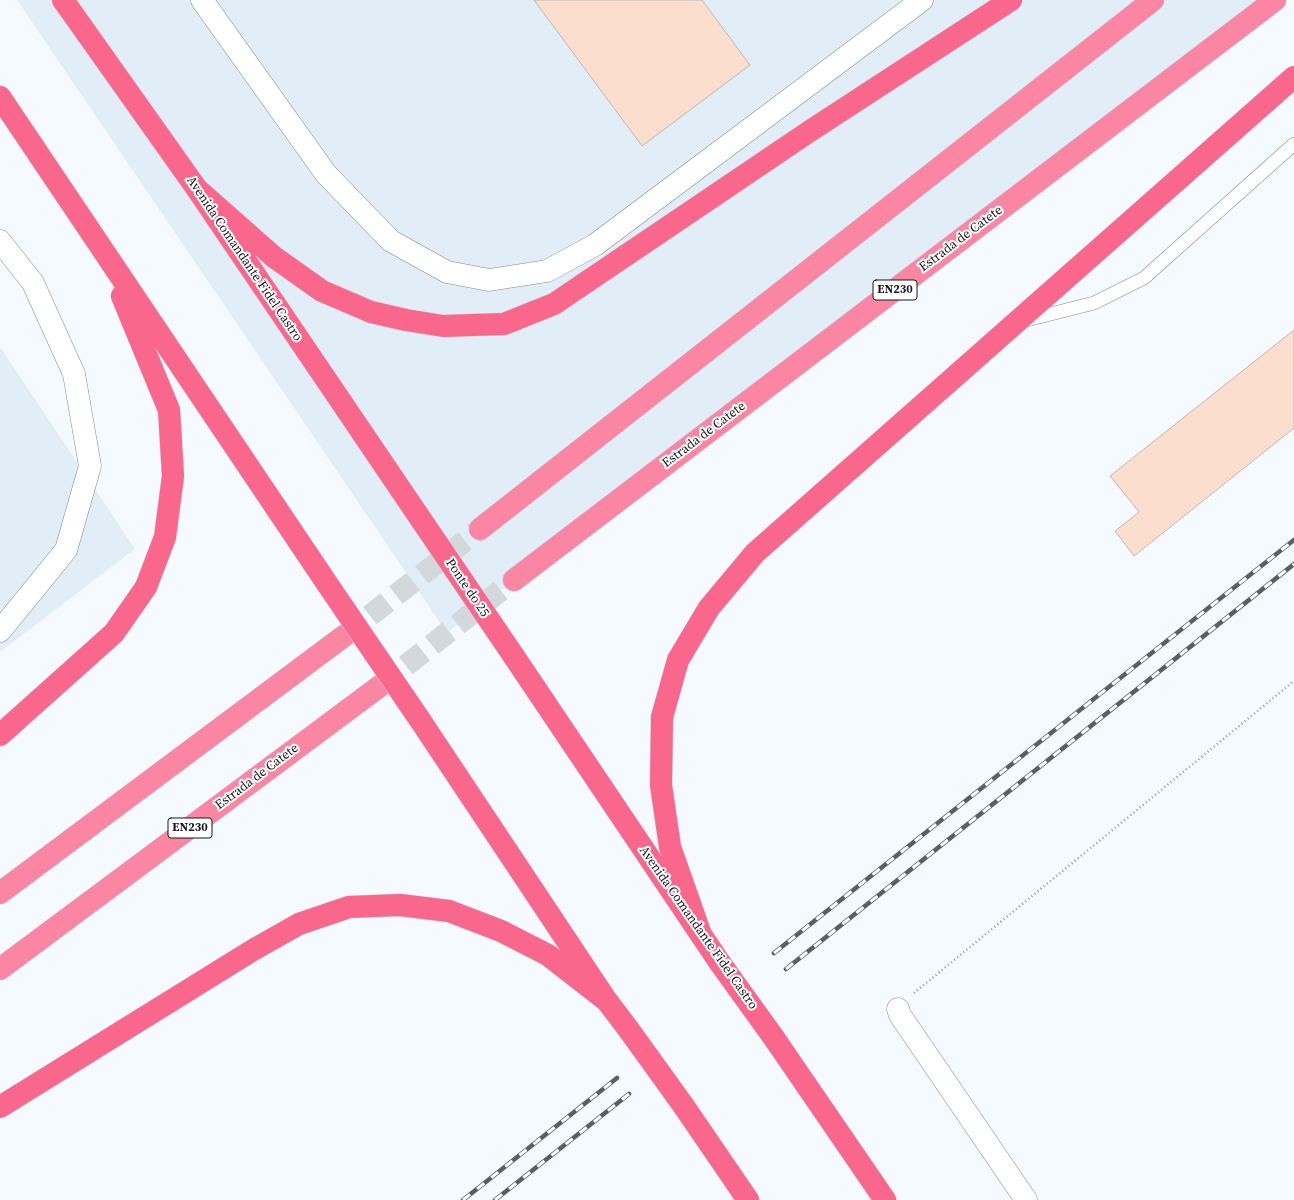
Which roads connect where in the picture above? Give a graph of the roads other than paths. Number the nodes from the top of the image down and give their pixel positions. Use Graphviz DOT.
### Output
graph roads {
  1 [pos="63,0"];
  2 [pos="202,0"];
  3 [pos="922,0"];
  4 [pos="1012,0"];
  5 [pos="1153,0"];
  6 [pos="1275,0"];
  7 [pos="1294,78"];
  8 [pos="0,97"];
  9 [pos="1294,144"];
  10 [pos="197,189"];
  11 [pos="0,241"];
  12 [pos="104,253"];
  13 [pos="1017,322"];
  14 [pos="422,521"];
  15 [pos="480,529"];
  16 [pos="514,580"];
  17 [pos="0,631"];
  18 [pos="344,636"];
  19 [pos="513,655"];
  20 [pos="380,686"];
  21 [pos="0,735"];
  22 [pos="0,893"];
  23 [pos="701,935"];
  24 [pos="0,969"];
  25 [pos="607,1001"];
  26 [pos="898,1009"];
  27 [pos="0,1108"];
  28 [pos="748,1200"];
  29 [pos="885,1200"];
  30 [pos="1026,1200"];
  1 -- 10 [label="highway, Avenida Comandante Fidel Castro"];
  2 -- 3 [label="street"];
  4 -- 10 [label="highway"];
  5 -- 15 [label="highway"];
  6 -- 16 [label="highway, Estrada de Catete / EN230"];
  7 -- 13 [label="highway"];
  8 -- 12 [label="highway"];
  9 -- 13 [label="lane"];
  10 -- 14 [label="highway, Avenida Comandante Fidel Castro"];
  11 -- 17 [label="street"];
  12 -- 21 [label="highway"];
  12 -- 25 [label="highway, bridge"];
  13 -- 23 [label="highway"];
  14 -- 19 [label="highway, Ponte do 25, bridge"];
  18 -- 22 [label="highway"];
  19 -- 23 [label="highway, Avenida Comandante Fidel Castro"];
  20 -- 24 [label="highway, Estrada de Catete / EN230"];
  23 -- 29 [label="highway, Avenida Comandante Fidel Castro, bridge"];
  25 -- 27 [label="highway"];
  25 -- 28 [label="highway, bridge"];
  26 -- 30 [label="street"];
}
